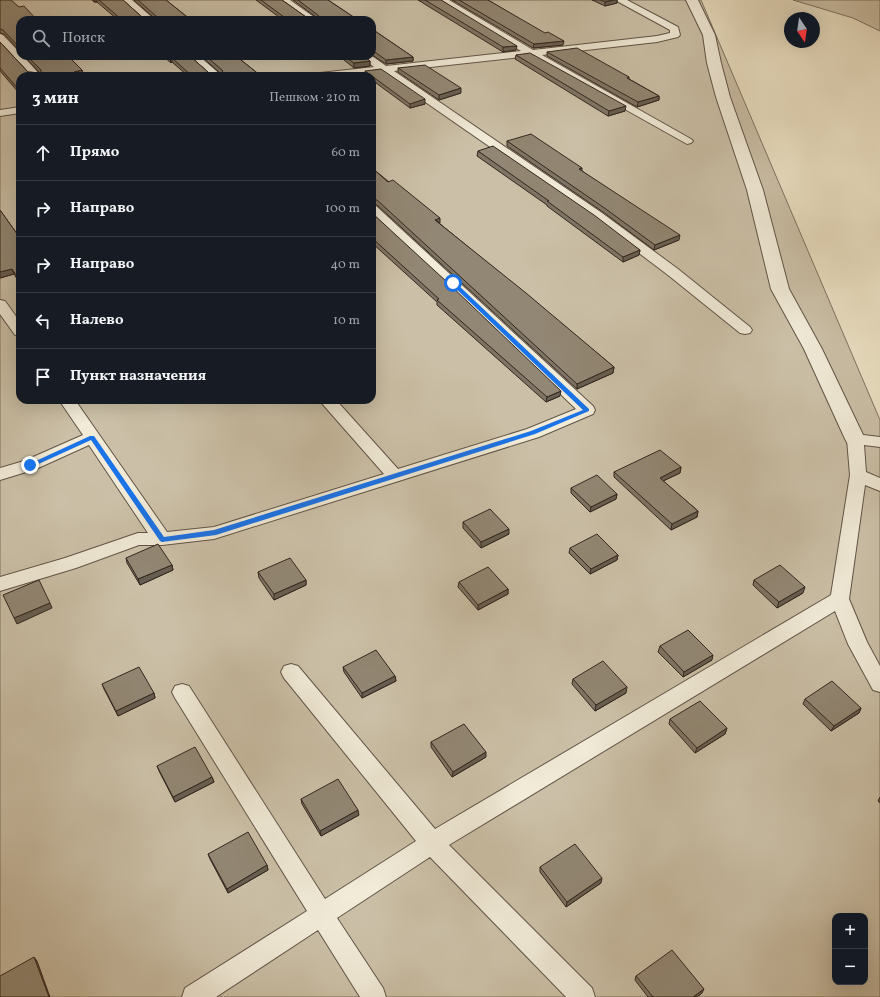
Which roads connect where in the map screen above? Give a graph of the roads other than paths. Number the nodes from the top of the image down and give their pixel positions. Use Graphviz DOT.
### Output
graph roads {
  1 [pos="126,0"];
  2 [pos="284,0"];
  3 [pos="442,0"];
  4 [pos="620,0"];
  5 [pos="692,0"];
  6 [pos="145,16"];
  7 [pos="307,16"];
  8 [pos="0,37"];
  9 [pos="530,52"];
  10 [pos="16,54"];
  11 [pos="21,60"];
  12 [pos="198,60"];
  13 [pos="371,60"];
  14 [pos="383,69"];
  15 [pos="32,72"];
  16 [pos="212,72"];
  17 [pos="356,72"];
  18 [pos="16,110"];
  19 [pos="0,112"];
  20 [pos="687,141"];
  21 [pos="376,213"];
  22 [pos="0,304"];
  23 [pos="16,326"];
  24 [pos="744,330"];
  25 [pos="70,404"];
  26 [pos="331,404"];
  27 [pos="92,437"];
  28 [pos="855,439"];
  29 [pos="880,442"];
  30 [pos="0,474"];
  31 [pos="858,475"];
  32 [pos="395,476"];
  33 [pos="880,485"];
  34 [pos="162,539"];
  35 [pos="0,584"];
  36 [pos="840,599"];
  37 [pos="291,672"];
  38 [pos="880,684"];
  39 [pos="182,692"];
  40 [pos="432,843"];
  41 [pos="321,914"];
  42 [pos="194,997"];
  43 [pos="374,997"];
  44 [pos="584,997"];
  1 -- 6 [label="lane"];
  2 -- 7 [label="lane"];
  3 -- 9 [label="lane"];
  4 -- 9 [label="lane"];
  5 -- 28 [label="street"];
  8 -- 10 [label="lane"];
  9 -- 14 [label="lane"];
  9 -- 20 [label="lane"];
  11 -- 15 [label="lane"];
  12 -- 16 [label="lane"];
  13 -- 14 [label="lane"];
  14 -- 17 [label="lane"];
  14 -- 24 [label="lane"];
  18 -- 19 [label="lane"];
  21 -- 32 [label="lane"];
  22 -- 23 [label="lane"];
  25 -- 27 [label="lane"];
  26 -- 32 [label="lane"];
  27 -- 30 [label="lane"];
  27 -- 34 [label="lane"];
  28 -- 29 [label="lane"];
  28 -- 31 [label="lane"];
  31 -- 33 [label="lane"];
  31 -- 36 [label="lane"];
  32 -- 34 [label="lane"];
  34 -- 35 [label="lane"];
  36 -- 38 [label="lane"];
  36 -- 40 [label="lane"];
  37 -- 40 [label="lane"];
  39 -- 41 [label="lane"];
  40 -- 41 [label="lane"];
  40 -- 44 [label="lane"];
  41 -- 42 [label="lane"];
  41 -- 43 [label="lane"];
}
